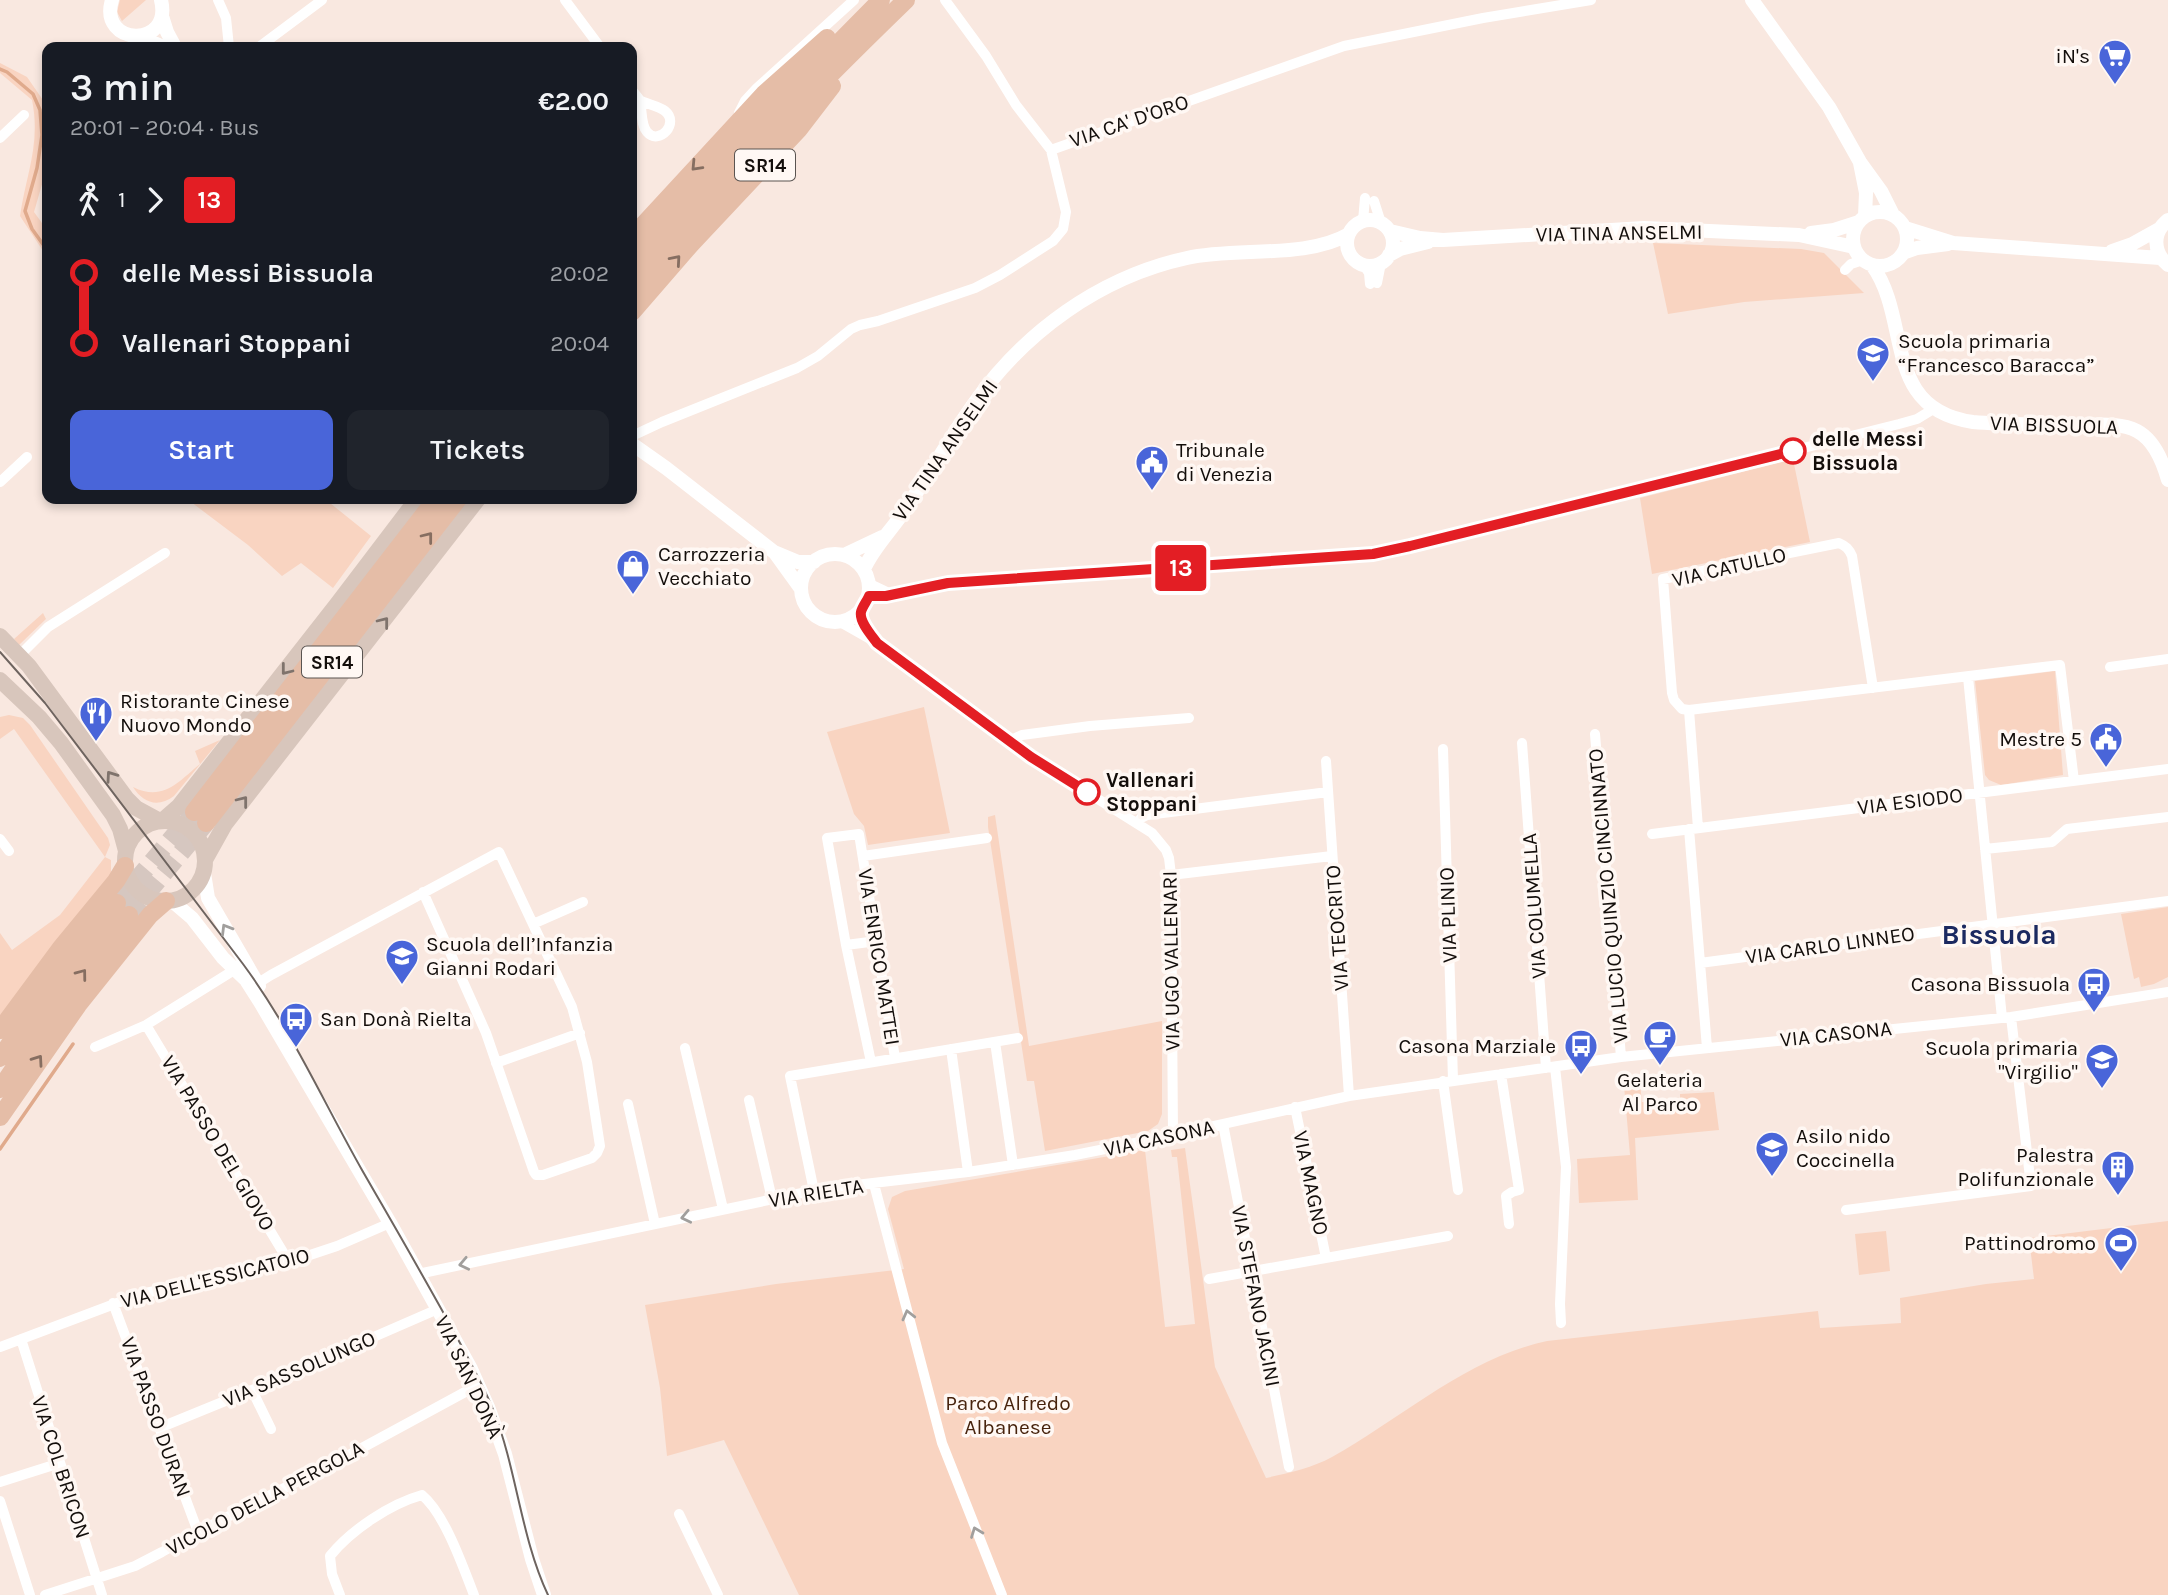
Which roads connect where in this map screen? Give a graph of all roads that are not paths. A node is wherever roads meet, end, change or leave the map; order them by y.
1 (112, 0) edge
2 (218, 0) edge
3 (322, 0) edge
4 (565, 0) edge
5 (854, 0) edge
6 (869, 0) edge
7 (906, 0) edge
8 (944, 0) edge
9 (1591, 0) edge
10 (1752, 0) edge
11 (163, 6) edge
12 (887, 7) edge
13 (138, 36) junction
14 (152, 42) edge
15 (172, 42) edge
16 (228, 42) edge
17 (266, 42) edge
18 (596, 42) edge
19 (637, 97) edge
20 (639, 100) dead end
21 (24, 115) dead end
22 (728, 132) junction
23 (0, 138) edge
24 (1051, 150) junction
25 (1860, 162) junction
26 (1893, 215) junction
27 (1862, 219) junction
28 (1363, 221) junction
29 (2164, 225) edge
30 (1386, 227) junction
31 (1905, 228) junction
32 (637, 232) edge
33 (1349, 234) junction
34 (1799, 235) junction
35 (1440, 239) junction
36 (1952, 243) junction
37 (1309, 247) junction
38 (1854, 247) junction
39 (2100, 254) junction
40 (637, 255) edge
41 (1901, 256) junction
42 (1357, 259) junction
43 (1385, 259) junction
44 (2164, 261) edge
45 (1868, 262) junction
46 (1844, 270) dead end
47 (637, 281) edge
48 (1887, 292) junction
49 (637, 306) edge
50 (1935, 408) junction
51 (637, 434) edge
52 (637, 448) edge
53 (26, 457) dead end
54 (2165, 457) edge
55 (2168, 480) edge
56 (0, 482) edge
57 (412, 504) edge
58 (432, 504) edge
59 (454, 504) edge
60 (474, 504) edge
61 (883, 536) junction
62 (774, 552) junction
63 (165, 553) dead end
64 (844, 555) junction
65 (814, 562) junction
66 (864, 569) junction
67 (801, 589) junction
68 (869, 590) junction
69 (861, 611) junction
70 (841, 622) junction
71 (0, 636) edge
72 (877, 643) junction
73 (20, 655) junction
74 (2168, 659) edge
75 (2110, 667) dead end
76 (1968, 677) junction
77 (0, 681) edge
78 (1873, 688) junction
79 (1689, 710) junction
80 (1189, 718) dead end
81 (1595, 734) dead end
82 (1009, 741) junction
83 (1522, 744) dead end
84 (1443, 749) dead end
85 (1326, 761) dead end
86 (2168, 769) edge
87 (2074, 780) junction
88 (1328, 792) junction
89 (1980, 792) junction
90 (2168, 817) edge
91 (162, 820) junction
92 (1137, 823) junction
93 (1693, 828) junction
94 (1652, 834) dead end
95 (987, 838) dead end
96 (0, 839) edge
97 (1986, 849) junction
98 (9, 851) dead end
99 (863, 856) junction
100 (1332, 856) junction
101 (126, 859) junction
102 (205, 865) junction
103 (1171, 875) junction
104 (423, 892) junction
105 (169, 901) junction
106 (2168, 901) edge
107 (583, 902) dead end
108 (533, 924) junction
109 (1993, 924) junction
110 (877, 941) junction
111 (846, 945) junction
112 (1700, 963) junction
113 (240, 966) junction
114 (254, 986) junction
115 (2165, 990) edge
116 (2006, 1017) junction
117 (146, 1025) junction
118 (0, 1030) edge
119 (580, 1033) junction
120 (1018, 1038) dead end
121 (995, 1042) junction
122 (95, 1047) dead end
123 (685, 1048) dead end
124 (1707, 1048) junction
125 (951, 1049) junction
126 (1621, 1057) junction
127 (0, 1058) edge
128 (895, 1058) junction
129 (871, 1062) junction
130 (496, 1063) junction
131 (1550, 1068) junction
132 (1502, 1074) junction
133 (1448, 1081) junction
134 (0, 1089) edge
135 (1349, 1096) junction
136 (748, 1100) dead end
137 (628, 1104) dead end
138 (1295, 1107) junction
139 (0, 1117) edge
140 (1223, 1124) junction
141 (1173, 1135) junction
142 (1013, 1165) junction
143 (360, 1172) junction
144 (968, 1172) junction
145 (874, 1184) junction
146 (1458, 1190) dead end
147 (814, 1191) junction
148 (772, 1199) junction
149 (723, 1209) junction
150 (1846, 1210) dead end
151 (390, 1223) junction
152 (655, 1224) junction
153 (1509, 1224) dead end
154 (1448, 1236) dead end
155 (1326, 1258) junction
156 (289, 1262) junction
157 (1252, 1272) junction
158 (418, 1274) junction
159 (1209, 1279) dead end
160 (113, 1303) junction
161 (438, 1309) junction
162 (1562, 1323) dead end
163 (21, 1339) junction
164 (0, 1347) edge
165 (478, 1385) junction
166 (252, 1390) junction
167 (159, 1428) junction
168 (271, 1429) dead end
169 (60, 1463) junction
170 (1289, 1467) dead end
171 (0, 1482) edge
172 (0, 1501) edge
173 (679, 1514) dead end
174 (198, 1532) junction
175 (97, 1579) junction
176 (30, 1595) edge
177 (45, 1595) edge
178 (102, 1595) edge
179 (340, 1595) edge
180 (474, 1595) edge
181 (544, 1595) edge
182 (718, 1595) edge
183 (1002, 1595) edge

1 - 13 street
2 - 16 street
3 - 17 street
4 - 18 street
5 - 22 street
6 - 22 main road, SR14
7 - 12 main road, SR14
8 - 24 street
9 - 24 street, VIA CA' D'ORO
10 - 25 street
11 - 13 street
11 - 15 street
12 - 40 main road, SR14
12 - 47 main road, SR14
49 -> 12 main road, SR14
13 - 14 street
19 - 20 street
21 - 23 street
22 -> 32 main road, SR14
24 - 51 street, VIA CA' D'ORO
25 - 26 street
25 - 27 street
26 - 27 street
26 - 31 street
27 - 34 street, VIA TINA ANSELMI
27 - 38 street
28 - 30 street
28 - 30 street
28 - 33 street
29 - 39 street
29 - 44 street
30 - 35 street
30 - 43 street
31 - 36 street
31 - 41 street
33 - 37 street
33 - 42 street
34 - 35 street, VIA TINA ANSELMI
34 - 38 street, VIA TINA ANSELMI
35 - 43 street
36 - 39 street
36 - 41 street
37 - 42 street
37 - 61 street, VIA TINA ANSELMI
38 - 45 street
39 - 44 street
41 - 45 street
41 - 48 street
42 - 43 street
42 - 43 street
45 - 46 street
45 - 48 street
48 - 50 street, VIA BISSUOLA
50 - 54 street, VIA BISSUOLA
50 - 68 street
52 - 62 street
53 - 56 street
54 - 55 street, VIA BISSUOLA
57 -> 91 main road
58 -> 59 main road, SR14
102 -> 60 main road
61 - 64 street, VIA TINA ANSELMI
61 - 66 street, VIA TINA ANSELMI
62 - 65 street
62 - 67 street
63 - 73 street
64 - 65 street
64 - 66 street
65 - 67 street
66 - 68 street
67 - 70 street
68 - 69 street
69 - 70 street
69 - 72 street, VIA UGO VALLENARI
70 - 72 street, VIA UGO VALLENARI
71 - 73 main road, VIA SAN DONÀ
72 - 82 street, VIA UGO VALLENARI
91 -> 73 main road, VIA SAN DONÀ
74 - 75 street
76 - 78 street
76 - 87 street
76 - 89 street
77 - 101 main road, VIA SAN DONÀ
78 - 79 street
78 - 79 street, VIA CATULLO
79 - 93 street
80 - 82 street
81 - 126 street, VIA LUCIO QUINZIO CINCINNATO
82 - 92 street, VIA UGO VALLENARI
83 - 131 street, VIA COLUMELLA
84 - 133 street, VIA PLINIO
85 - 88 street, VIA TEOCRITO
86 - 87 street, VIA ESIODO
87 - 89 street, VIA ESIODO
88 - 92 street
88 - 100 street, VIA TEOCRITO
89 - 93 street, VIA ESIODO
89 - 97 street
90 - 97 street
91 - 101 main road
91 - 102 main road, VIA SAN DONÀ
92 - 103 street, VIA UGO VALLENARI
93 - 94 street, VIA ESIODO
93 - 112 street
95 - 99 street, VIA ENRICO MATTEI
96 - 98 street
97 - 109 street
99 - 110 street, VIA ENRICO MATTEI
99 - 111 street, VIA ENRICO MATTEI
100 - 103 street
100 - 135 street, VIA TEOCRITO
101 - 105 main road, VIA SAN DONÀ
101 - 118 main road
102 - 105 main road
113 -> 102 street, VIA SAN DONÀ
103 - 141 street, VIA UGO VALLENARI
104 - 108 street
104 - 114 street
104 - 130 street
105 - 113 street, VIA SAN DONÀ
139 -> 105 main road
106 - 109 street, VIA CARLO LINNEO
107 - 108 street
108 - 119 street
109 - 112 street, VIA CARLO LINNEO
109 - 116 street
110 - 111 street
110 - 128 street, VIA ENRICO MATTEI
111 - 129 street
112 - 124 street
113 - 114 street, VIA SAN DONÀ
113 - 117 street
114 - 143 street, VIA SAN DONÀ
114 - 143 street, VIA SAN DONÀ
115 - 116 street, VIA CASONA
116 - 124 street, VIA CASONA
116 - 150 street
117 - 122 street
117 - 156 street, VIA PASSO DEL GIOVO
119 - 130 street
119 - 130 street
120 - 121 street
121 - 125 street
121 - 142 street
123 - 149 street
124 - 126 street, VIA CASONA
125 - 128 street
125 - 144 street
126 - 131 street, VIA CASONA
134 -> 127 main road
128 - 129 street
129 - 147 street
131 - 132 street, VIA CASONA
131 - 162 street
132 - 133 street, VIA CASONA
132 - 153 street
133 - 135 street, VIA CASONA
133 - 146 street
135 - 138 street, VIA CASONA
136 - 148 street
137 - 152 street
138 - 140 street, VIA CASONA
138 - 155 street, VIA MAGNO
140 - 141 street, VIA CASONA
140 - 157 street, VIA STEFANO JACINI
141 - 142 street, VIA CASONA
142 - 144 street, VIA CASONA
143 - 151 street, VIA SAN DONÀ
144 - 145 street, VIA CASONA
145 - 147 street, VIA RIELTA
183 -> 145 street, VIA RIELTA
147 - 148 street, VIA RIELTA
148 - 149 street, VIA RIELTA
149 -> 152 street, VIA RIELTA
151 - 156 street, VIA DELL'ESSICATOIO
151 - 158 street, VIA SAN DONÀ
152 -> 158 street, VIA RIELTA
154 - 155 street
155 - 157 street
156 - 160 street, VIA DELL'ESSICATOIO
157 - 159 street
157 - 170 street, VIA STEFANO JACINI
158 - 161 street, VIA SAN DONÀ
160 - 163 street, VIA DELL'ESSICATOIO
160 - 167 street, VIA PASSO DURAN
161 - 165 street, VIA SAN DONÀ
161 - 166 street, VIA SASSOLUNGO
163 - 164 street, VIA DELL'ESSICATOIO
163 - 169 street, VIA COL BRICON
165 - 174 street, VICOLO DELLA PERGOLA
165 - 181 street, VIA SAN DONÀ
166 - 167 street, VIA SASSOLUNGO
166 - 168 street
167 - 174 street, VIA PASSO DURAN
169 - 171 street
169 - 175 street, VIA COL BRICON
172 - 176 street
173 - 182 street
174 - 175 street, VICOLO DELLA PERGOLA
175 - 177 street, VICOLO DELLA PERGOLA
175 - 178 street, VIA COL BRICON
179 - 180 street

